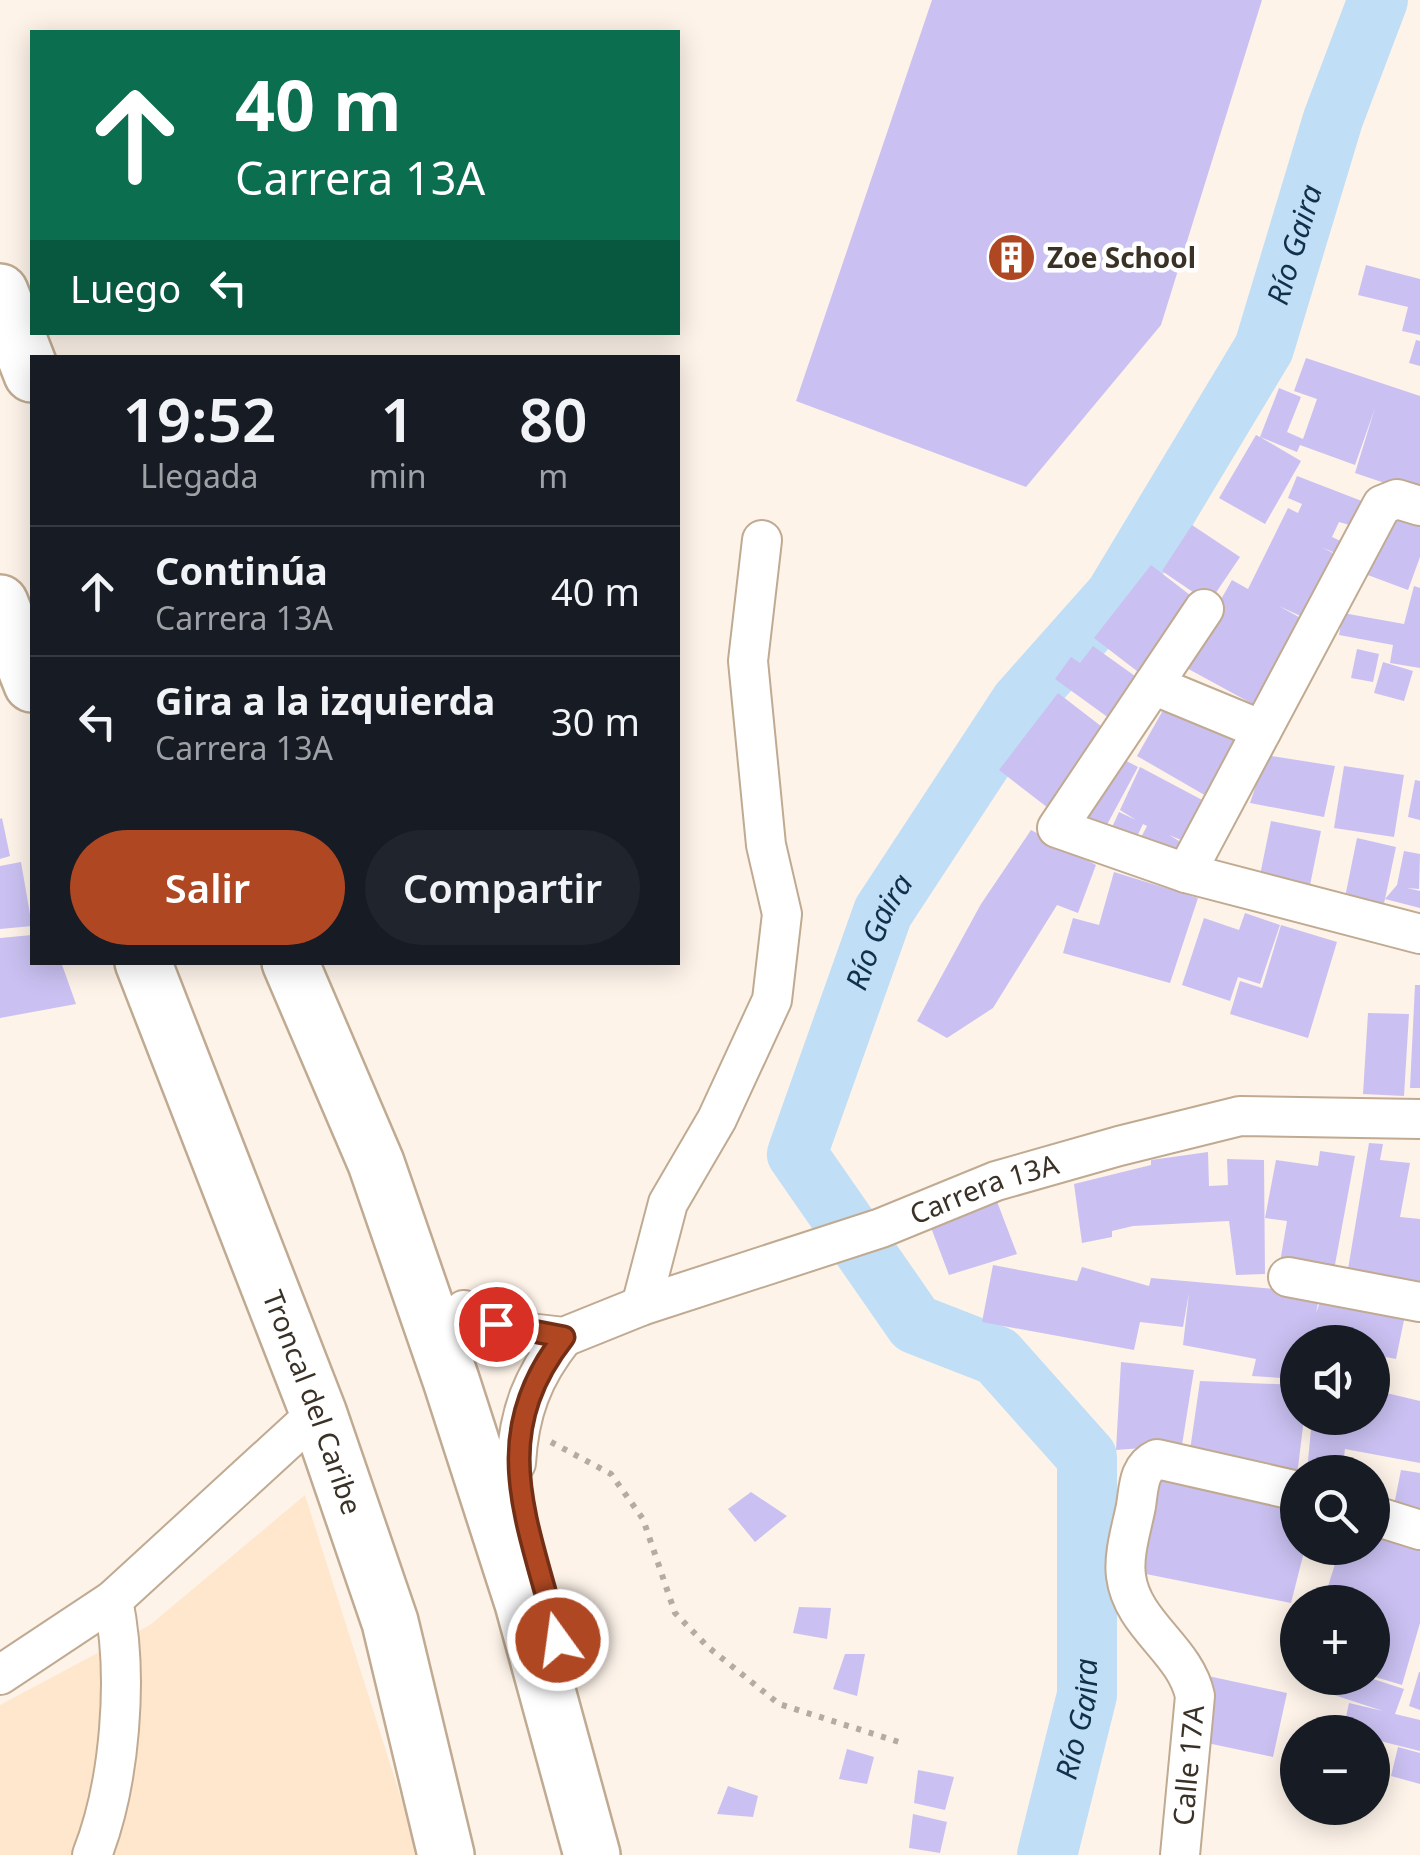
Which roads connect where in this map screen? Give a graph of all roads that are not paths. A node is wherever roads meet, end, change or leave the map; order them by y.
1 (0, 292) edge
2 (30, 369) edge
3 (1420, 506) edge
4 (762, 540) dead end
5 (0, 603) edge
6 (1204, 609) dead end
7 (30, 679) edge
8 (1152, 685) junction
9 (1262, 730) junction
10 (1186, 872) junction
11 (1420, 934) edge
12 (143, 965) edge
13 (290, 965) edge
14 (291, 965) edge
15 (1420, 1118) edge
16 (1288, 1277) dead end
17 (1420, 1302) edge
18 (642, 1306) junction
19 (464, 1310) junction
20 (564, 1337) junction
21 (318, 1412) junction
22 (517, 1444) junction
23 (1280, 1486) edge
24 (1390, 1521) edge
25 (1420, 1530) edge
26 (113, 1600) junction
27 (0, 1675) edge
28 (109, 1811) junction
29 (588, 1837) edge
30 (92, 1855) edge
31 (116, 1855) edge
32 (446, 1855) edge
33 (1180, 1855) edge

1 - 2 highway
3 - 9 street
4 - 18 street
5 - 7 highway
6 - 8 street
8 - 9 street
8 - 10 street
9 - 10 street
10 - 11 street
12 - 21 highway, Troncal del Caribe
13 - 29 highway
14 - 19 highway
15 - 18 street, Carrera 13A
16 - 17 street
18 - 20 street, Carrera 13A
19 - 20 street
19 - 22 highway
20 - 22 street
21 - 26 street
21 - 32 highway, Troncal del Caribe
22 - 29 highway
23 - 33 street, Calle 17A
24 - 25 street
26 - 27 street
26 - 28 street
28 - 30 street
28 - 31 street

